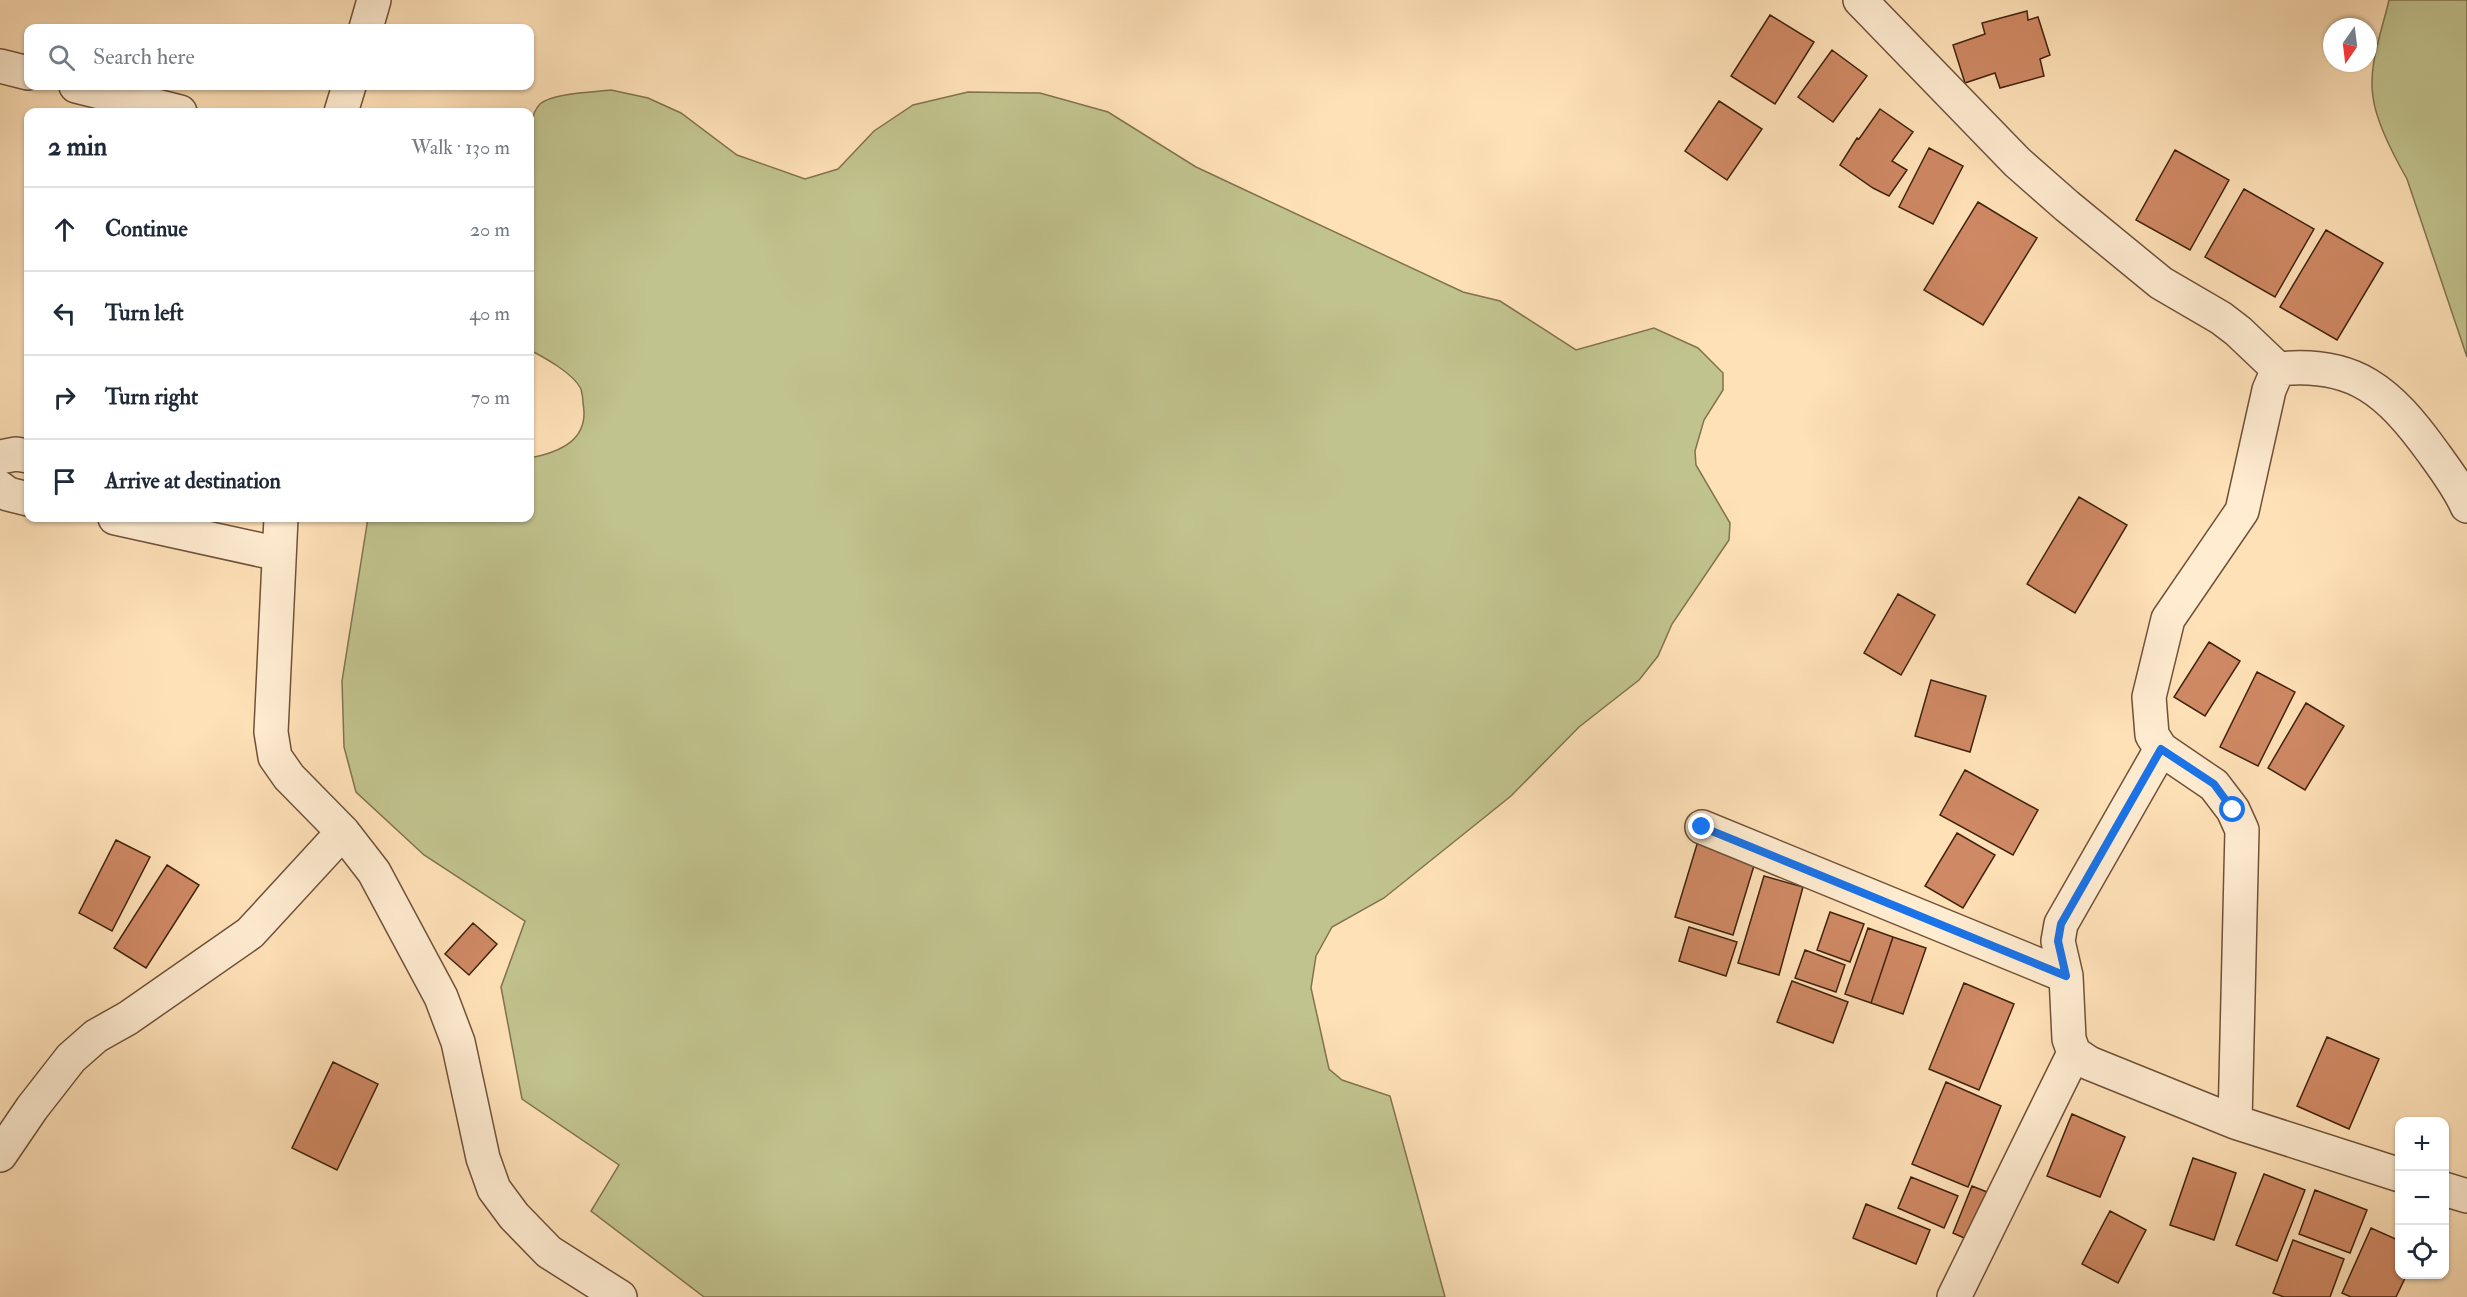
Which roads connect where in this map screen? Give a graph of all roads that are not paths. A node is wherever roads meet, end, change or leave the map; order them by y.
1 (375, 0) edge
2 (1860, 0) edge
3 (367, 24) edge
4 (0, 66) edge
5 (24, 72) edge
6 (92, 90) edge
7 (348, 90) edge
8 (164, 108) edge
9 (342, 108) edge
10 (2278, 369) junction
11 (24, 455) edge
12 (0, 457) edge
13 (0, 488) edge
14 (24, 498) edge
15 (2467, 506) edge
16 (133, 522) edge
17 (281, 522) edge
18 (279, 554) junction
19 (2161, 749) junction
20 (1702, 827) dead end
21 (343, 832) junction
22 (2066, 976) junction
23 (2074, 1053) junction
24 (2235, 1122) junction
25 (0, 1155) edge
26 (2395, 1172) edge
27 (2449, 1190) edge
28 (2467, 1196) edge
29 (620, 1297) edge
30 (1954, 1297) edge

1 - 3 street
2 - 10 street
4 - 5 street
6 - 8 street
7 - 9 street
10 - 15 street
10 - 19 street
11 - 12 street
13 - 14 street
16 - 18 street
17 - 18 street
18 - 21 street
19 - 22 street
19 - 24 street
20 - 22 street
21 - 25 street
21 - 29 street
22 - 23 street
23 - 24 street
23 - 30 street
24 - 26 street
27 - 28 street

